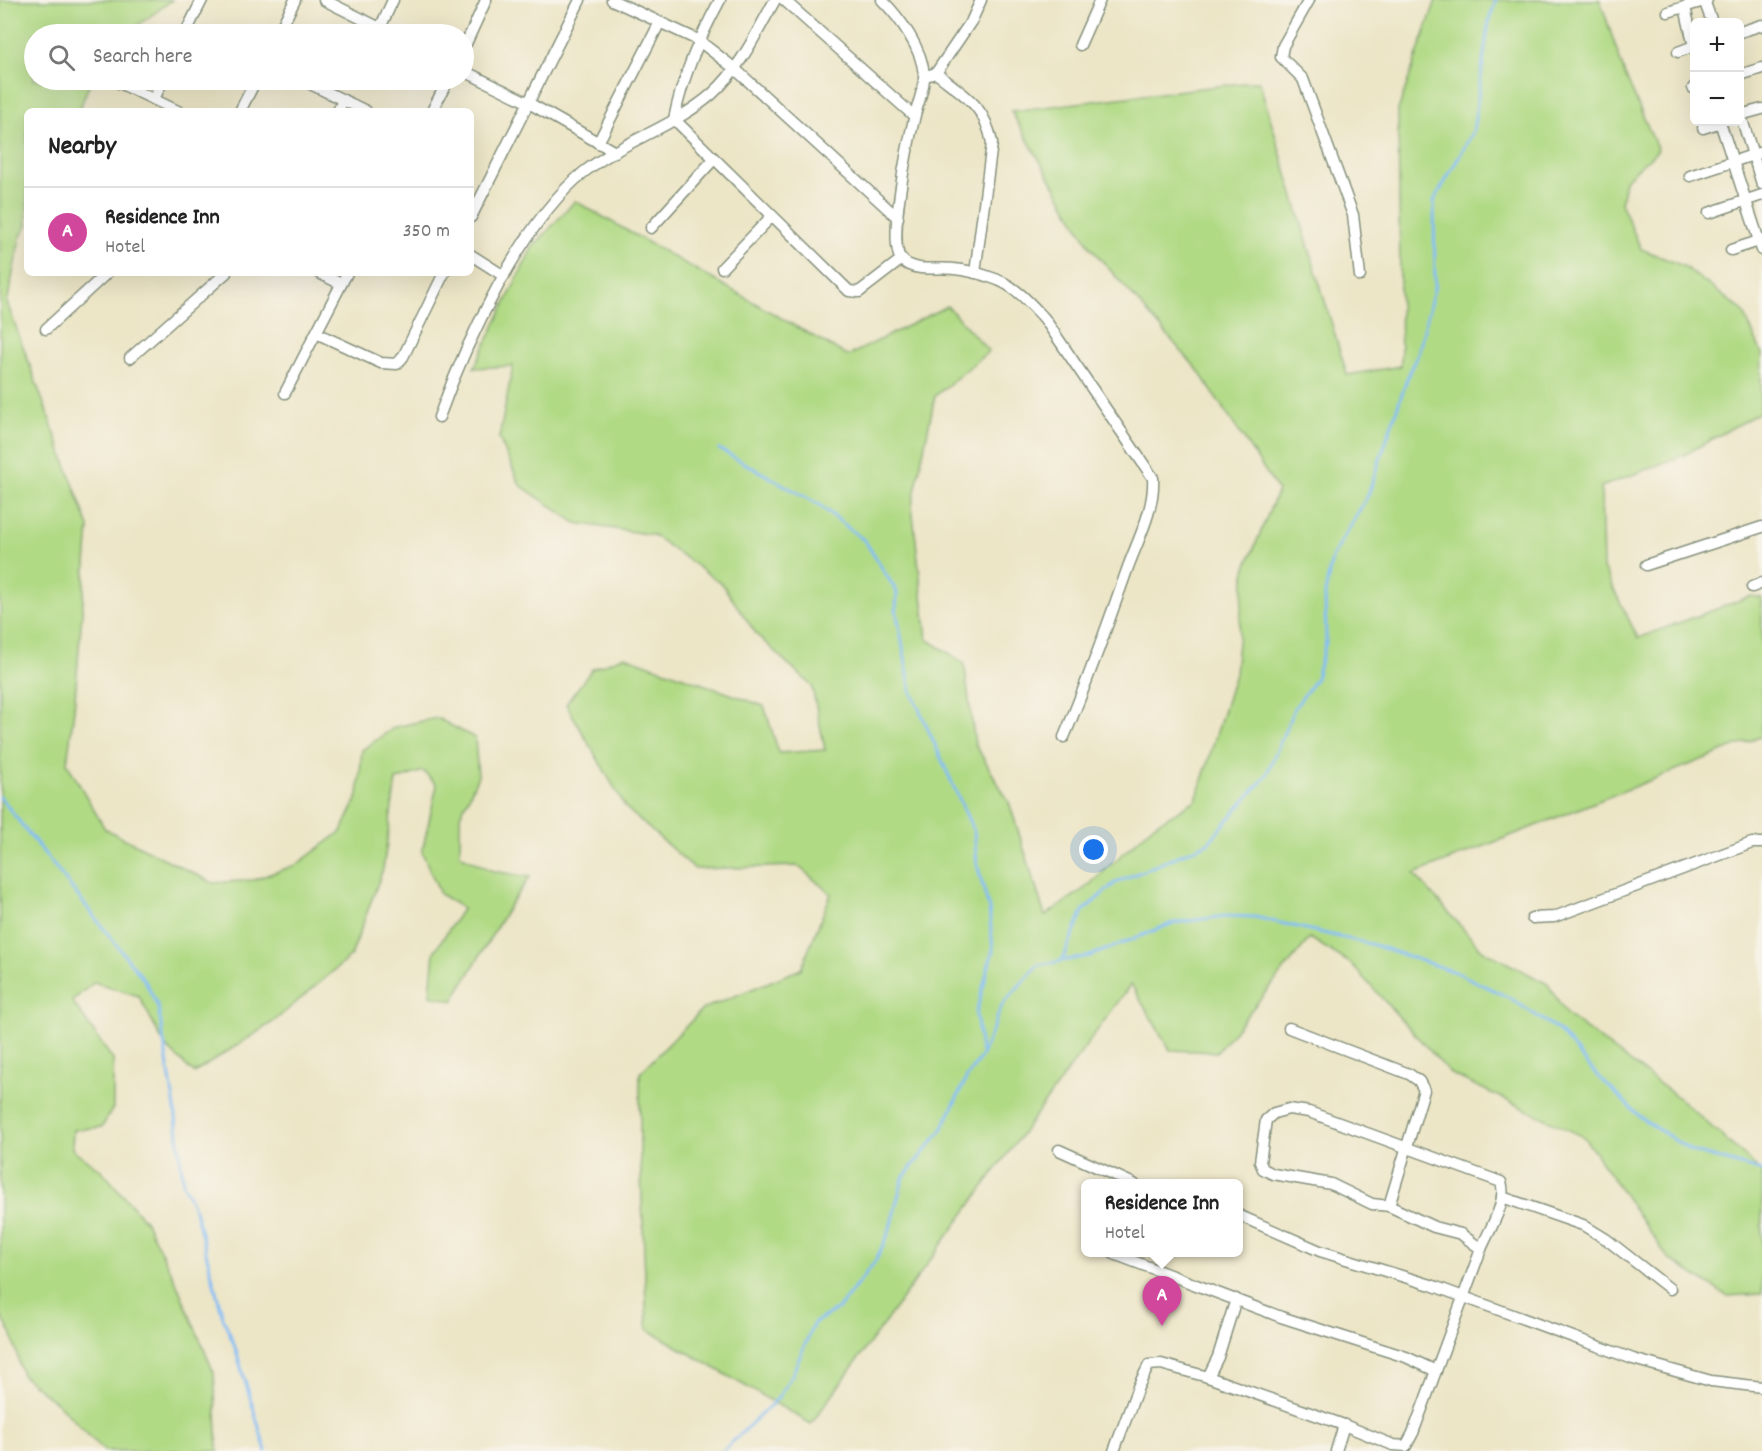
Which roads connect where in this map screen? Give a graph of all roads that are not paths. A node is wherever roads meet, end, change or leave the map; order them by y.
1 (202, 0) edge
2 (295, 0) edge
3 (324, 0) edge
4 (393, 0) edge
5 (486, 0) edge
6 (580, 0) edge
7 (612, 0) edge
8 (720, 0) edge
9 (775, 0) edge
10 (784, 0) edge
11 (981, 0) edge
12 (1100, 0) edge
13 (1706, 0) edge
14 (883, 1) edge
15 (1306, 1) edge
16 (1685, 7) junction
17 (1668, 12) dead end
18 (1711, 18) edge
19 (660, 22) junction
20 (190, 24) edge
21 (283, 24) edge
22 (372, 24) edge
23 (382, 24) edge
24 (474, 26) edge
25 (1761, 28) edge
26 (1690, 29) edge
27 (1744, 31) edge
28 (698, 40) junction
29 (1080, 45) dead end
30 (1690, 47) edge
31 (1678, 51) dead end
32 (734, 68) junction
33 (1762, 69) edge
34 (936, 73) junction
35 (1744, 74) edge
36 (474, 76) edge
37 (925, 76) junction
38 (135, 90) edge
39 (158, 90) edge
40 (251, 90) edge
41 (322, 90) edge
42 (443, 90) edge
43 (154, 99) junction
44 (343, 100) junction
45 (527, 102) junction
46 (171, 108) edge
47 (242, 108) edge
48 (339, 108) edge
49 (360, 108) edge
50 (434, 108) edge
51 (1762, 109) edge
52 (1744, 113) edge
53 (914, 116) junction
54 (674, 119) junction
55 (1744, 123) edge
56 (1709, 126) edge
57 (1721, 126) edge
58 (1703, 128) dead end
59 (598, 143) junction
60 (615, 152) junction
61 (1758, 154) edge
62 (714, 159) junction
63 (1732, 162) junction
64 (1690, 176) dead end
65 (1762, 184) edge
66 (1762, 195) edge
67 (1746, 200) junction
68 (474, 211) edge
69 (1709, 213) dead end
70 (772, 216) junction
71 (898, 218) junction
72 (651, 228) dead end
73 (1761, 243) edge
74 (1731, 250) dead end
75 (474, 257) edge
76 (902, 259) junction
77 (722, 268) dead end
78 (975, 273) junction
79 (104, 276) edge
80 (223, 276) edge
81 (326, 276) edge
82 (345, 276) edge
83 (443, 276) edge
84 (504, 276) junction
85 (1360, 276) dead end
86 (341, 284) junction
87 (46, 329) dead end
88 (316, 333) junction
89 (130, 358) dead end
90 (285, 393) dead end
91 (439, 417) dead end
92 (1762, 527) edge
93 (1646, 565) dead end
94 (1064, 737) dead end
95 (1762, 843) edge
96 (1532, 918) dead end
97 (1289, 1028) dead end
98 (1406, 1147) junction
99 (1059, 1150) dead end
100 (1123, 1179) edge
101 (1502, 1197) junction
102 (1389, 1206) junction
103 (1243, 1217) edge
104 (1481, 1249) junction
105 (1122, 1257) edge
106 (1670, 1289) dead end
107 (1462, 1296) junction
108 (1236, 1299) junction
109 (1436, 1371) junction
110 (1208, 1377) junction
111 (1762, 1387) edge
112 (1344, 1425) junction
113 (1114, 1451) edge
114 (1336, 1451) edge

1 - 20 street
2 - 21 street
3 - 22 street
4 - 23 street
5 - 24 street
6 - 45 street
7 - 19 street
8 - 28 street
9 - 32 street
10 - 53 street
11 - 34 street
12 - 29 street
13 - 16 street
13 - 18 street
14 - 37 street
15 - 85 street
16 - 17 street
16 - 26 street
19 - 28 street
19 - 59 street
25 - 27 street
28 - 32 street
28 - 54 street
30 - 31 street
32 - 54 street
32 - 71 street
33 - 35 street
34 - 37 street
34 - 78 street
36 - 45 street
37 - 53 street
38 - 43 street
39 - 43 street
40 - 47 street
41 - 44 street
42 - 50 street
43 - 46 street
44 - 48 street
44 - 49 street
45 - 59 street
45 - 68 street
51 - 52 street
53 - 71 street
54 - 60 street
54 - 62 street
55 - 61 street
56 - 58 street
57 - 63 street
59 - 60 street
60 - 84 street
61 - 63 street
61 - 65 street
62 - 70 street
62 - 72 street
63 - 64 street
63 - 67 street
66 - 67 street
67 - 69 street
67 - 73 street
70 - 76 street
70 - 77 street
71 - 76 street
73 - 74 street
75 - 84 street
76 - 78 street
78 - 94 street
79 - 87 street
80 - 89 street
81 - 86 street
82 - 86 street
83 - 88 street
84 - 91 street
86 - 88 street
88 - 90 street
92 - 93 street
95 - 96 street
97 - 98 street
98 - 101 street
98 - 102 street
98 - 102 street
99 - 100 street
101 - 104 street
101 - 106 street
102 - 104 street
103 - 107 street
104 - 107 street
105 - 108 street
107 - 109 street
107 - 111 street
108 - 109 street
108 - 110 street
109 - 112 street
110 - 112 street
110 - 113 street
112 - 114 street

